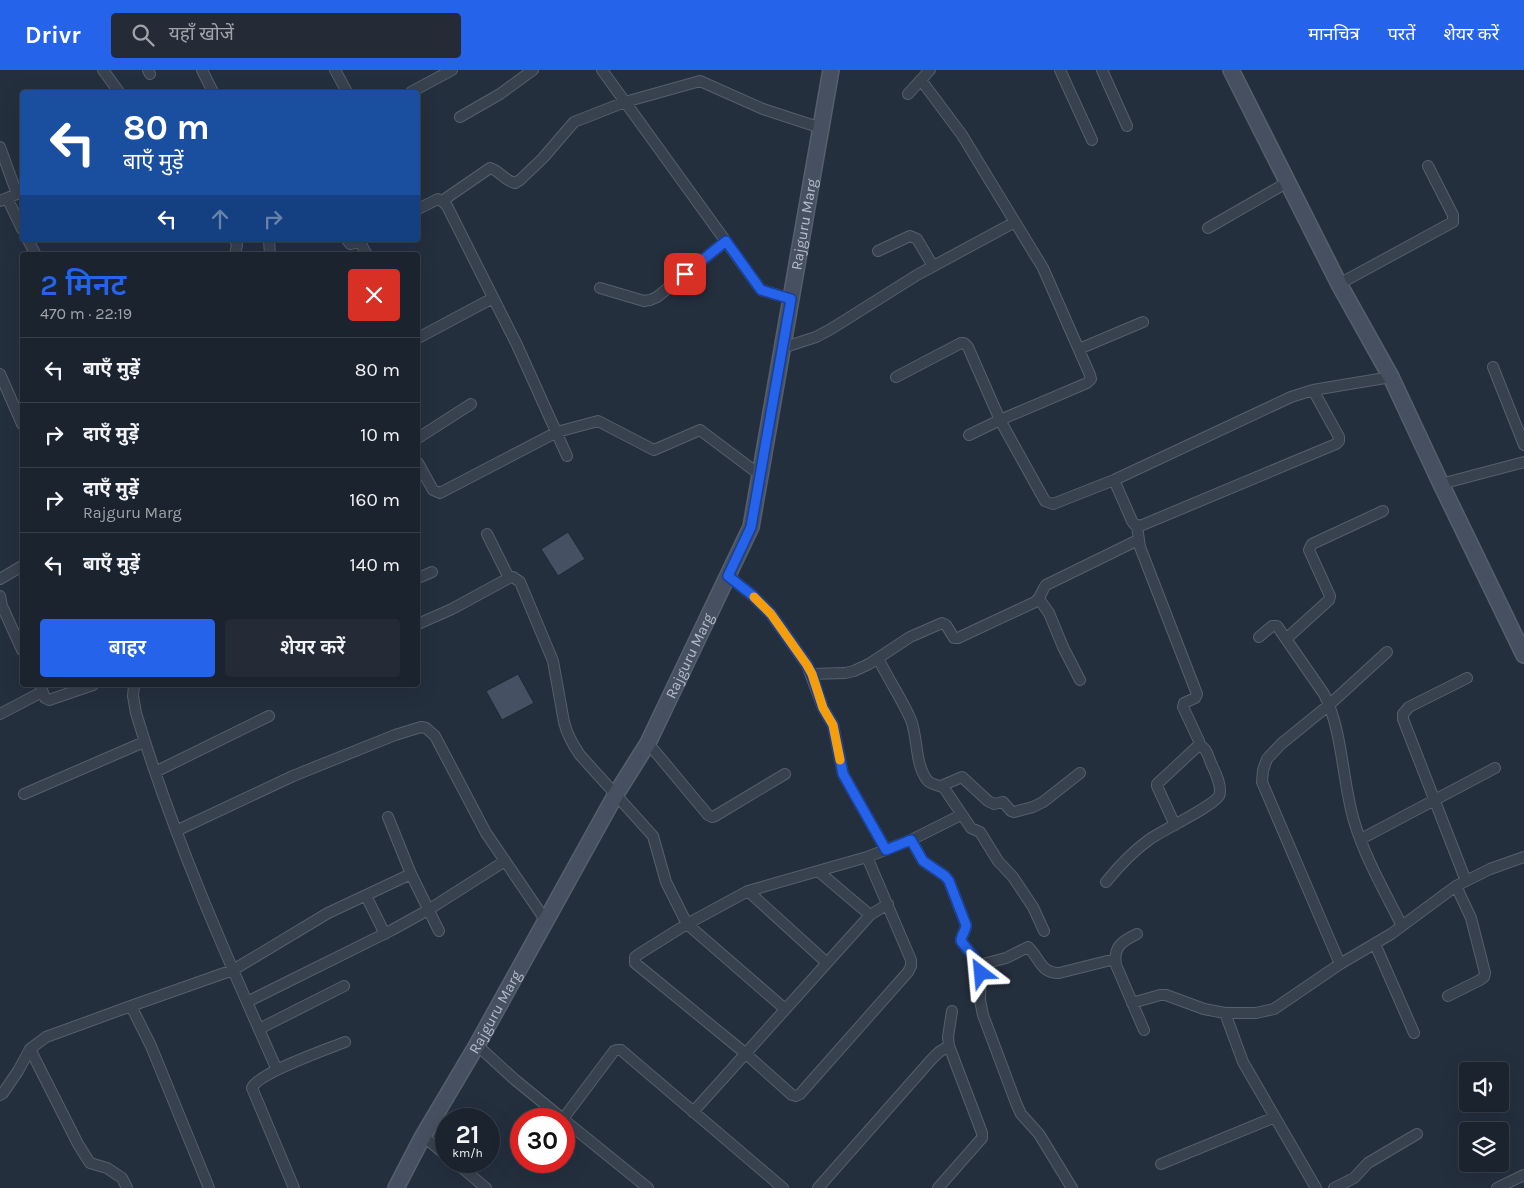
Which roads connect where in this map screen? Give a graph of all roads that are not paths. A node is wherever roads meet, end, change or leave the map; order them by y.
1 (103, 70) edge
2 (202, 70) edge
3 (335, 70) edge
4 (452, 70) edge
5 (533, 70) edge
6 (602, 70) edge
7 (831, 70) edge
8 (930, 70) edge
9 (1060, 70) edge
10 (1102, 70) edge
11 (1231, 70) edge
12 (921, 80) junction
13 (118, 90) edge
14 (212, 90) edge
15 (346, 90) edge
16 (415, 90) edge
17 (908, 94) dead end
18 (625, 102) junction
19 (460, 117) dead end
20 (1127, 126) dead end
21 (821, 128) junction
22 (1092, 140) dead end
23 (0, 146) edge
24 (1428, 166) dead end
25 (1288, 182) junction
26 (20, 192) edge
27 (3, 200) edge
28 (442, 201) junction
29 (420, 208) edge
30 (1015, 222) junction
31 (20, 226) edge
32 (1208, 228) dead end
33 (726, 241) junction
34 (348, 242) edge
35 (360, 242) edge
36 (878, 251) dead end
37 (933, 266) junction
38 (1339, 284) junction
39 (600, 288) dead end
40 (493, 298) junction
41 (791, 299) junction
42 (1142, 322) dead end
43 (420, 337) edge
44 (782, 348) junction
45 (1079, 349) junction
46 (1493, 367) dead end
47 (0, 374) edge
48 (896, 377) dead end
49 (1391, 377) junction
50 (1313, 390) junction
51 (471, 404) dead end
52 (20, 419) edge
53 (1000, 420) junction
54 (557, 432) junction
55 (969, 435) dead end
56 (420, 437) edge
57 (1524, 445) edge
58 (567, 456) dead end
59 (1524, 462) edge
60 (420, 472) edge
61 (760, 475) junction
62 (1114, 480) junction
63 (1441, 484) junction
64 (1383, 511) dead end
65 (1137, 526) junction
66 (487, 534) dead end
67 (1138, 540) junction
68 (20, 567) edge
69 (432, 572) dead end
70 (728, 576) junction
71 (420, 577) edge
72 (509, 578) junction
73 (0, 579) edge
74 (0, 596) edge
75 (1039, 599) junction
76 (420, 623) edge
77 (1259, 637) dead end
78 (1286, 639) junction
79 (20, 643) edge
80 (1386, 652) dead end
81 (1524, 655) edge
82 (878, 658) junction
83 (812, 674) junction
84 (1467, 678) dead end
85 (1080, 680) dead end
86 (87, 687) edge
87 (134, 687) edge
88 (41, 689) edge
89 (1329, 705) junction
90 (0, 714) edge
91 (269, 716) dead end
92 (144, 742) junction
93 (648, 743) junction
94 (1199, 745) junction
95 (1495, 768) dead end
96 (156, 772) junction
97 (1080, 773) dead end
98 (785, 774) dead end
99 (941, 786) junction
100 (24, 794) dead end
101 (616, 794) junction
102 (1435, 800) junction
103 (961, 815) junction
104 (388, 817) dead end
105 (1175, 825) junction
106 (176, 831) junction
107 (1360, 839) junction
108 (911, 840) junction
109 (886, 850) junction
110 (867, 857) junction
111 (1524, 857) edge
112 (505, 861) junction
113 (818, 871) junction
114 (411, 874) junction
115 (1466, 881) junction
116 (1106, 882) dead end
117 (1456, 886) junction
118 (748, 891) junction
119 (366, 896) junction
120 (888, 904) junction
121 (428, 910) junction
122 (870, 915) junction
123 (546, 921) junction
124 (687, 924) junction
125 (1402, 926) junction
126 (439, 931) dead end
127 (1044, 931) dead end
128 (385, 934) junction
129 (1137, 934) dead end
130 (1375, 944) junction
131 (1115, 959) junction
132 (827, 963) junction
133 (1340, 964) junction
134 (979, 965) junction
135 (233, 970) junction
136 (344, 986) dead end
137 (1448, 996) dead end
138 (247, 1002) junction
139 (1132, 1003) junction
140 (131, 1006) junction
141 (785, 1008) junction
142 (952, 1011) dead end
143 (1225, 1013) junction
144 (259, 1029) junction
145 (1144, 1030) dead end
146 (1414, 1033) dead end
147 (345, 1042) dead end
148 (477, 1045) junction
149 (949, 1046) junction
150 (30, 1049) junction
151 (745, 1053) junction
152 (277, 1070) junction
153 (0, 1095) edge
154 (550, 1108) edge
155 (571, 1108) edge
156 (693, 1112) junction
157 (1275, 1117) junction
158 (575, 1129) edge
159 (1417, 1134) dead end
160 (423, 1136) junction
161 (435, 1146) edge
162 (1161, 1164) dead end
163 (468, 1173) edge
164 (1524, 1175) edge
165 (127, 1188) edge
166 (208, 1188) edge
167 (294, 1188) edge
168 (396, 1188) edge
169 (486, 1188) edge
170 (648, 1188) edge
171 (784, 1188) edge
172 (818, 1188) edge
173 (938, 1188) edge
174 (1072, 1188) edge
175 (1316, 1188) edge
176 (1334, 1188) edge
177 (1497, 1188) edge

1 - 13 street
2 - 14 street
3 - 15 street
4 - 16 street
5 - 19 street
6 - 18 street
7 - 21 street, Rajguru Marg
8 - 12 street
9 - 22 street
10 - 20 street
11 - 25 street
12 - 17 street
12 - 30 street
18 - 21 street
18 - 28 street
18 - 33 street
21 - 41 street, Rajguru Marg
23 - 26 street
24 - 38 street
25 - 32 street
25 - 38 street
26 - 27 street
27 - 31 street
28 - 29 street
28 - 40 street
30 - 37 street
30 - 45 street
33 - 39 street
33 - 41 street
34 - 35 street
36 - 37 street
37 - 44 street
38 - 49 street
40 - 43 street
40 - 54 street
41 - 44 street, Rajguru Marg
42 - 45 street
44 - 61 street, Rajguru Marg
45 - 53 street
46 - 57 street
47 - 52 street
48 - 53 street
49 - 50 street
49 - 63 street
50 - 62 street
50 - 65 street
51 - 56 street
53 - 55 street
53 - 62 street
54 - 58 street
54 - 60 street
54 - 61 street
59 - 63 street
61 - 70 street, Rajguru Marg
62 - 65 street
63 - 81 street
64 - 78 street
65 - 67 street
66 - 72 street
67 - 75 street
67 - 94 street
68 - 73 street
69 - 71 street
70 - 83 street
70 - 93 street, Rajguru Marg
72 - 76 street
72 - 101 street
74 - 79 street
75 - 82 street
75 - 85 street
77 - 78 street
78 - 89 street
80 - 89 street
82 - 83 street
82 - 99 street
83 - 109 street
84 - 102 street
86 - 88 street
87 - 92 street
88 - 90 street
89 - 107 street
89 - 133 street
91 - 96 street
92 - 96 street
92 - 100 street
93 - 98 street
93 - 101 street, Rajguru Marg
94 - 105 street
94 - 105 street
95 - 102 street
96 - 106 street
97 - 99 street
99 - 103 street
101 - 123 street, Rajguru Marg
101 - 124 street
102 - 107 street
102 - 115 street
103 - 108 street
103 - 127 street
104 - 114 street
105 - 116 street
106 - 112 street
106 - 135 street
107 - 125 street
108 - 109 street
108 - 134 street
109 - 110 street
110 - 113 street
110 - 120 street
111 - 115 street
112 - 121 street
112 - 123 street
113 - 118 street
113 - 122 street
114 - 119 street
114 - 121 street
115 - 117 street
117 - 125 street
117 - 137 street
118 - 124 street
118 - 132 street
119 - 128 street
119 - 135 street
120 - 122 street
120 - 151 street
121 - 126 street
121 - 128 street
122 - 132 street
123 - 148 street, Rajguru Marg
124 - 141 street
124 - 151 street
125 - 130 street
128 - 138 street
129 - 131 street
130 - 133 street
130 - 146 street
131 - 134 street
131 - 139 street
132 - 141 street
133 - 143 street
134 - 174 street
135 - 138 street
135 - 140 street
136 - 144 street
138 - 144 street
139 - 143 street
139 - 145 street
140 - 150 street
140 - 166 street
141 - 151 street
142 - 149 street
143 - 157 street
144 - 152 street
147 - 152 street
148 - 154 street
148 - 160 street, Rajguru Marg
149 - 172 street
149 - 173 street
150 - 153 street
150 - 165 street
151 - 156 street
152 - 167 street
155 - 156 street
156 - 171 street
157 - 162 street
157 - 175 street
158 - 170 street
159 - 176 street
160 - 161 street
160 - 168 street, Rajguru Marg
163 - 169 street
164 - 177 street

